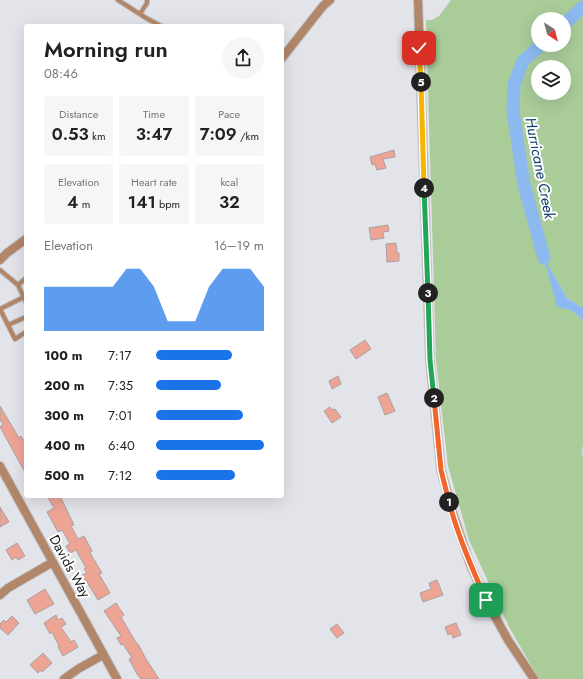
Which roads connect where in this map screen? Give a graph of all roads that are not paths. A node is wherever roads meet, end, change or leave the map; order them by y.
1 (118, 0) edge
2 (147, 0) edge
3 (330, 0) edge
4 (417, 1) edge
5 (140, 14) junction
6 (158, 24) edge
7 (284, 55) edge
8 (24, 240) edge
9 (0, 260) edge
10 (0, 270) edge
11 (24, 280) edge
12 (18, 285) junction
13 (24, 294) edge
14 (24, 297) edge
15 (24, 318) edge
16 (8, 326) junction
17 (24, 333) edge
18 (0, 466) edge
19 (53, 562) junction
20 (0, 595) edge
21 (104, 654) junction
22 (64, 679) edge
23 (117, 679) edge
24 (534, 679) edge

1 - 5 lane
2 - 5 lane
3 - 7 street
4 - 24 street
5 - 6 lane
8 - 9 street
10 - 12 lane
11 - 12 lane
12 - 13 lane
14 - 16 lane
15 - 16 lane
16 - 17 lane
18 - 19 street, Davids Way
19 - 20 street
19 - 21 street, Davids Way
21 - 22 street
21 - 23 street, Davids Way

